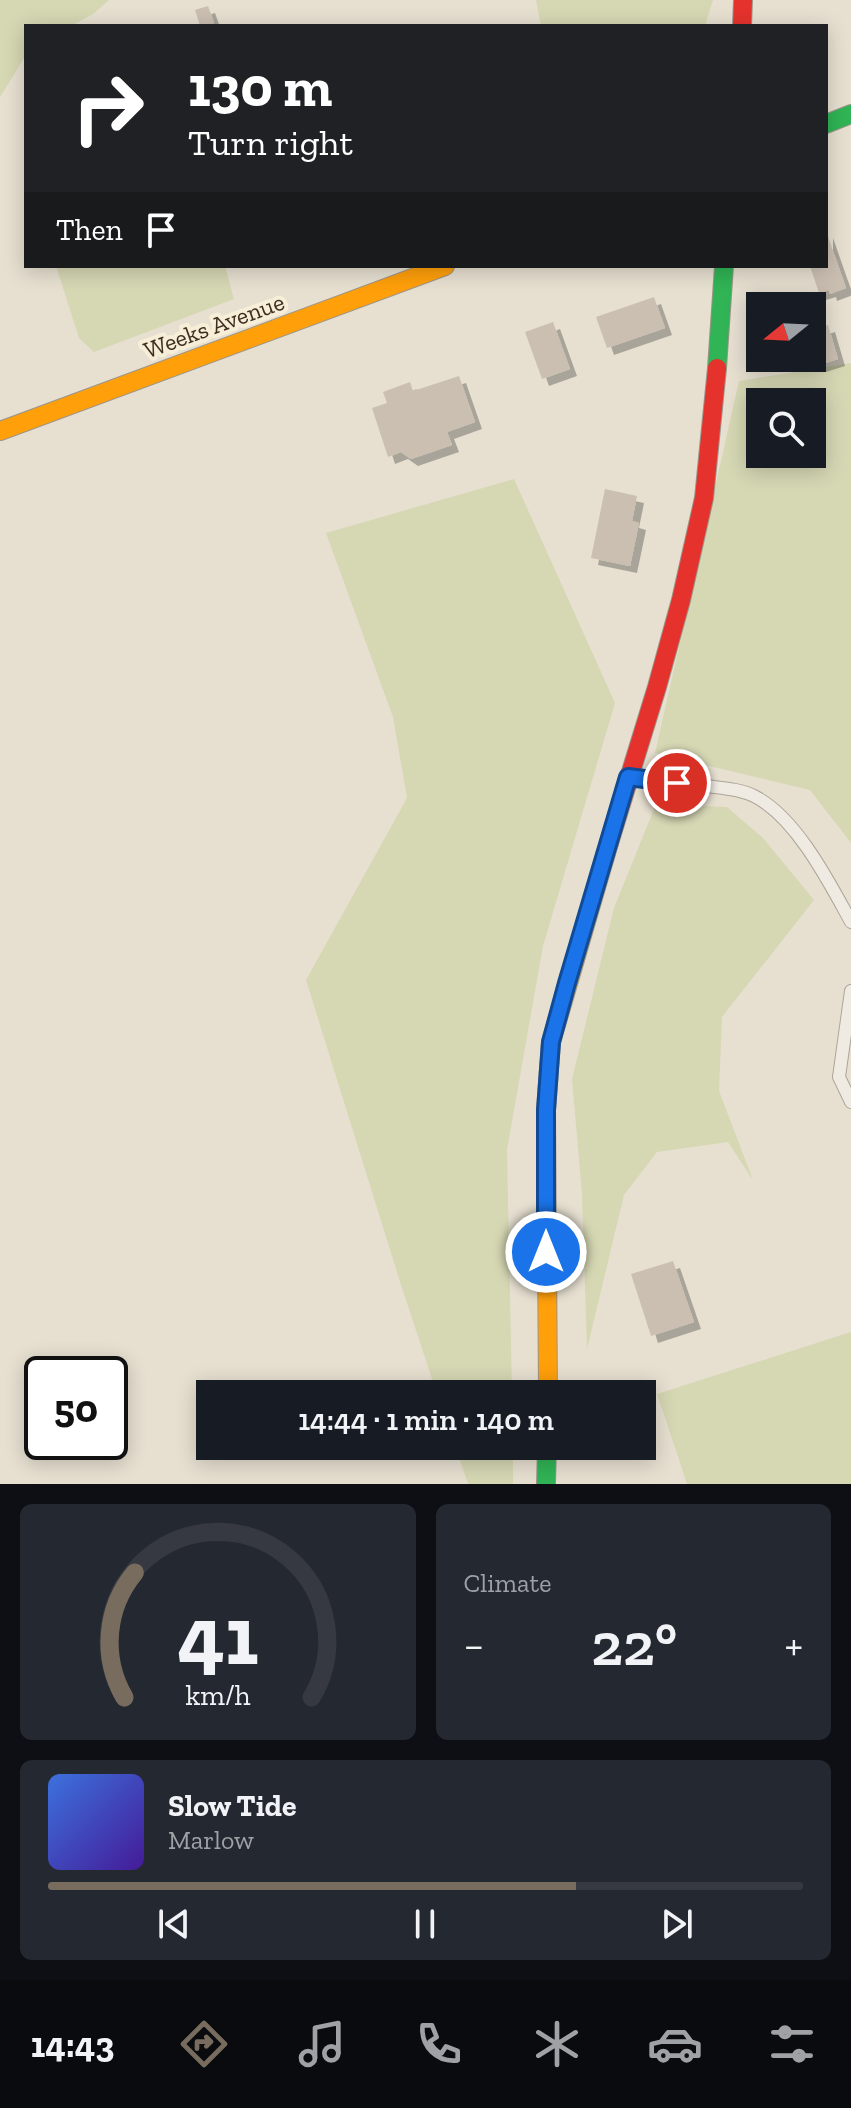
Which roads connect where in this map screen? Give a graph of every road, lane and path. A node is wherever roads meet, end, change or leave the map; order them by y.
1 (743, 0) edge
2 (742, 24) edge
3 (851, 114) edge
4 (828, 123) edge
5 (440, 268) edge
6 (724, 268) edge
7 (0, 431) edge
8 (628, 777) junction
9 (851, 922) edge
10 (851, 991) edge
11 (851, 1102) edge
12 (548, 1380) edge
13 (547, 1460) edge
14 (546, 1484) edge

1 - 2 main road
3 - 4 main road
5 - 7 main road, Weeks Avenue
6 - 8 main road
8 - 9 lane
8 - 12 main road
10 - 11 lane
13 - 14 main road

